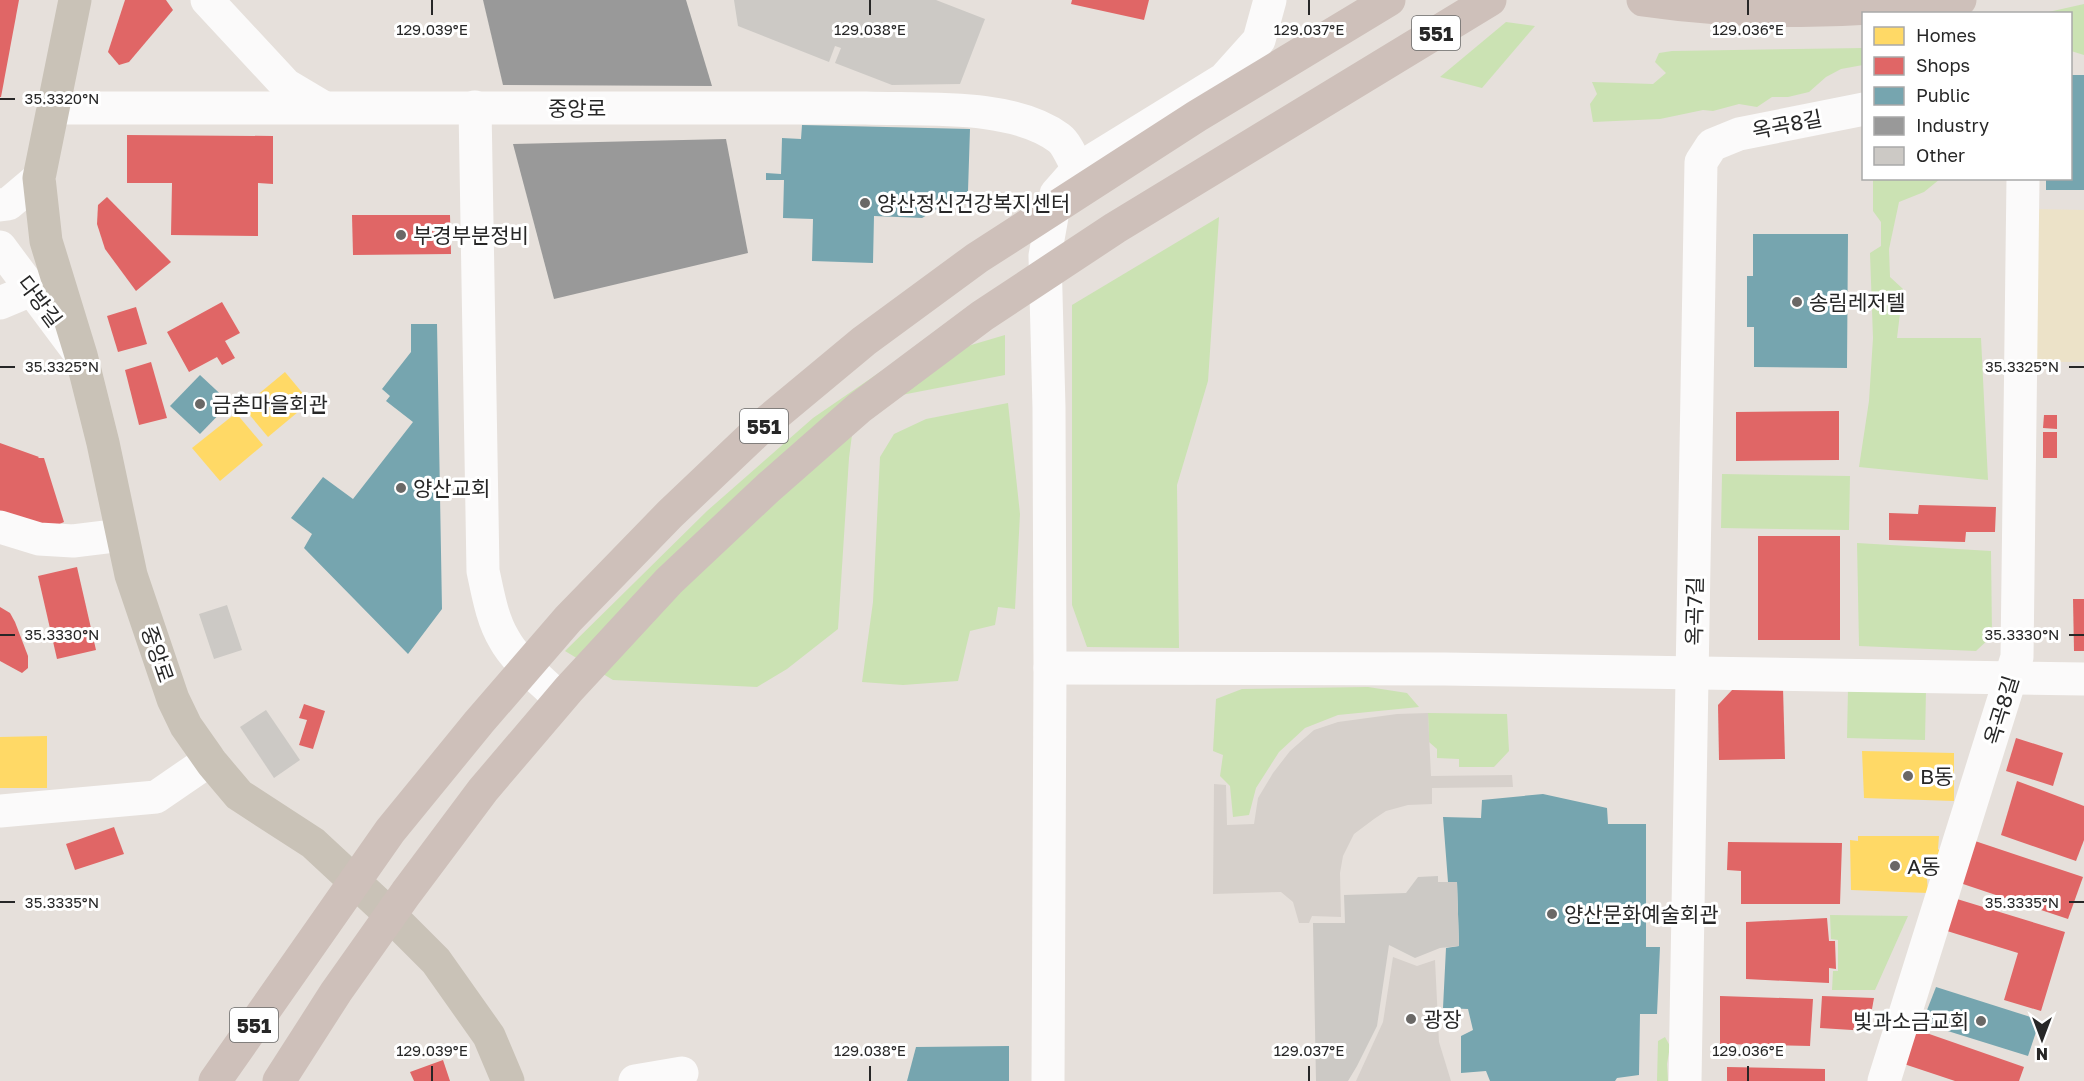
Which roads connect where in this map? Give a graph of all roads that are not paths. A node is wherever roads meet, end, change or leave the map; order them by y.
1 (75, 0) edge
2 (207, 0) edge
3 (1270, 0) edge
4 (1389, 0) edge
5 (1490, 0) edge
6 (1643, 0) edge
7 (1960, 0) edge
8 (323, 107) junction
9 (475, 107) junction
10 (54, 108) junction
11 (1862, 109) edge
12 (1712, 145) joint
13 (1078, 169) junction
14 (39, 178) junction
15 (2023, 180) edge
16 (0, 205) edge
17 (0, 247) edge
18 (31, 290) junction
19 (0, 303) edge
20 (81, 355) junction
21 (0, 527) edge
22 (122, 535) junction
23 (1050, 668) junction
24 (1693, 673) junction
25 (2011, 677) junction
26 (2084, 679) edge
27 (552, 691) dead end
28 (210, 760) junction
29 (0, 811) edge
30 (682, 1073) dead end
31 (215, 1081) edge
32 (279, 1081) edge
33 (508, 1081) edge
34 (635, 1081) edge
35 (1048, 1081) edge
36 (1685, 1081) edge
37 (1884, 1081) edge

1 - 10 main road, 중앙로
2 - 8 street
3 - 13 street
4 - 31 highway, 551
5 - 32 highway, 551
6 - 7 highway
8 - 9 street, 중앙로
8 - 10 street, 중앙로
9 - 13 street, 중앙로
9 - 27 street
10 - 14 main road, 중앙로
11 - 12 street, 옥곡8길
12 - 24 street, 옥곡7길
13 - 23 street
14 - 16 street
14 - 20 main road, 중앙로
15 - 25 street, 옥곡8길
17 - 18 street, 다방길
18 - 19 street
18 - 20 street, 다방길
20 - 22 main road, 중앙로
21 - 22 street
22 - 28 main road, 중앙로
23 - 24 street
23 - 35 street
24 - 25 street
24 - 36 street, 옥곡7길
25 - 26 street
25 - 37 street, 옥곡8길
28 - 29 street
28 - 33 main road, 중앙로
30 - 34 street

